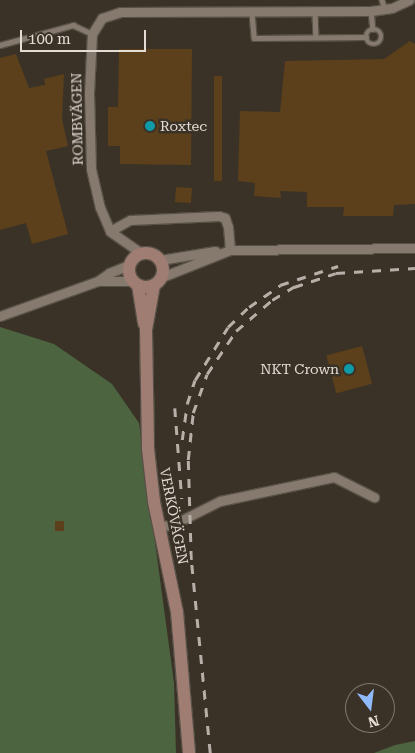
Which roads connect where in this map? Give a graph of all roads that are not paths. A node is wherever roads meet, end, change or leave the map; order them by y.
1 (382, 0) edge
2 (410, 0) edge
3 (385, 10) junction
4 (371, 11) junction
5 (315, 12) junction
6 (252, 13) junction
7 (373, 29) junction
8 (92, 34) junction
9 (316, 37) junction
10 (366, 37) junction
11 (0, 45) edge
12 (110, 231) junction
13 (415, 248) edge
14 (230, 250) junction
15 (141, 253) junction
16 (160, 260) junction
17 (129, 265) junction
18 (98, 281) junction
19 (158, 281) junction
20 (135, 283) junction
21 (0, 316) edge
22 (146, 330) junction
23 (374, 497) dead end
24 (160, 526) junction
25 (189, 753) edge

1 - 3 lane
2 - 3 street
3 - 4 street
4 - 5 street
4 - 7 lane
5 - 6 street
5 - 9 lane
6 - 8 street
6 - 9 lane
7 - 10 lane
7 - 10 lane
8 - 11 lane
8 - 12 street, ROMBVÄGEN
9 - 10 lane
12 - 14 street
12 - 15 street
13 - 14 street
14 - 16 street
14 - 19 street
15 - 16 main road
15 - 17 main road
16 - 19 main road, VERKÖVÄGEN
17 - 18 street
17 - 20 main road
18 - 20 street
18 - 21 street
19 - 20 main road
19 - 22 main road, VERKÖVÄGEN
20 - 22 main road
22 - 24 main road, VERKÖVÄGEN
23 - 24 street
24 - 25 main road, VERKÖVÄGEN

